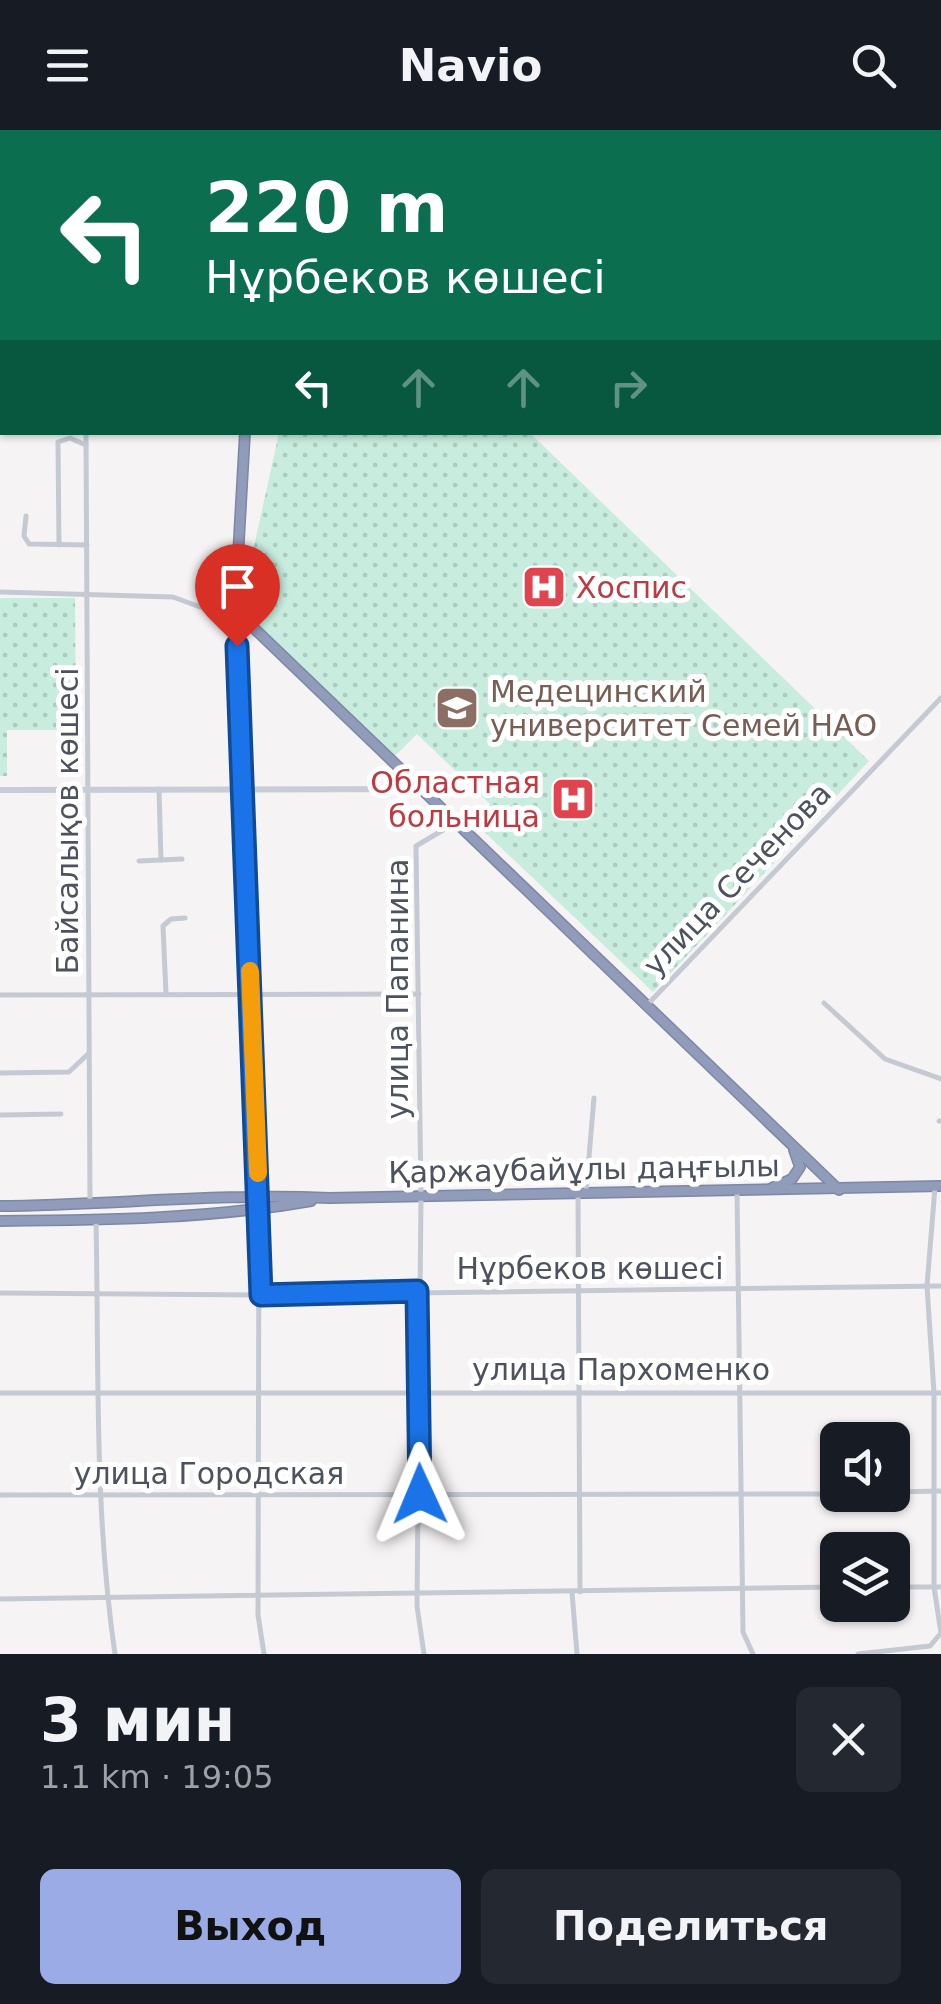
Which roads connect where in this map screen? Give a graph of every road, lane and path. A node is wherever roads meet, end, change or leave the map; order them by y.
1 (245, 435) edge
2 (86, 436) dead end
3 (86, 445) junction
4 (26, 516) dead end
5 (59, 545) junction
6 (87, 545) junction
7 (0, 592) edge
8 (88, 594) junction
9 (235, 610) junction
10 (941, 698) edge
11 (245, 788) junction
12 (159, 789) junction
13 (420, 789) junction
14 (0, 790) edge
15 (89, 790) junction
16 (455, 823) junction
17 (182, 859) dead end
18 (139, 860) dead end
19 (161, 860) junction
20 (185, 918) dead end
21 (90, 994) junction
22 (166, 994) junction
23 (251, 994) junction
24 (419, 994) junction
25 (0, 995) edge
26 (824, 1003) dead end
27 (648, 1004) junction
28 (90, 1052) junction
29 (0, 1073) edge
30 (941, 1079) edge
31 (594, 1098) dead end
32 (61, 1114) dead end
33 (0, 1116) edge
34 (781, 1132) junction
35 (820, 1171) junction
36 (938, 1186) edge
37 (879, 1189) junction
38 (839, 1190) junction
39 (582, 1192) junction
40 (737, 1192) junction
41 (749, 1192) junction
42 (421, 1194) junction
43 (260, 1195) junction
44 (329, 1198) junction
45 (0, 1206) edge
46 (90, 1206) junction
47 (259, 1210) junction
48 (0, 1220) edge
49 (96, 1220) junction
50 (927, 1286) junction
51 (941, 1286) edge
52 (577, 1290) junction
53 (417, 1291) junction
54 (740, 1291) junction
55 (98, 1292) junction
56 (0, 1293) edge
57 (261, 1295) junction
58 (418, 1391) junction
59 (101, 1392) junction
60 (258, 1392) junction
61 (741, 1392) junction
62 (0, 1393) edge
63 (578, 1393) junction
64 (938, 1393) edge
65 (932, 1490) junction
66 (941, 1490) edge
67 (910, 1491) edge
68 (577, 1493) junction
69 (420, 1494) junction
70 (0, 1495) edge
71 (820, 1495) edge
72 (102, 1496) junction
73 (258, 1497) junction
74 (743, 1497) junction
75 (910, 1587) edge
76 (937, 1587) edge
77 (742, 1588) junction
78 (820, 1588) edge
79 (576, 1592) junction
80 (420, 1594) junction
81 (261, 1598) junction
82 (0, 1599) edge
83 (106, 1599) junction
84 (941, 1633) edge
85 (115, 1654) edge
86 (264, 1654) edge
87 (424, 1654) edge
88 (577, 1654) edge
89 (752, 1654) edge
90 (858, 1654) edge

1 - 9 highway
2 - 3 street, Байсалықов көшесі
3 - 5 street
3 - 6 street, Байсалықов көшесі
4 - 5 street
5 - 6 street
6 - 8 street, Байсалықов көшесі
7 - 8 street
8 - 9 street
8 - 15 street, Байсалықов көшесі
9 - 11 street
9 - 13 highway
10 - 27 street, улица Сеченова
11 - 12 street
11 - 13 street
11 - 23 street
12 - 15 street
12 - 19 street
13 - 16 highway
14 - 15 street
15 - 21 street, Байсалықов көшесі
16 - 24 street, улица Папанина
16 - 27 highway
17 - 19 street
18 - 19 street
20 - 22 street
21 - 22 street
21 - 25 street
21 - 28 street, Байсалықов көшесі
22 - 23 street
23 - 24 street
23 - 43 street
24 - 42 street, улица Папанина
26 - 30 street
27 - 34 highway
28 - 29 street
28 - 46 street, Байсалықов көшесі
31 - 39 street
32 - 33 street
34 - 35 highway
34 - 41 highway
35 - 37 highway
35 - 38 highway
36 - 37 highway
36 - 50 street
37 - 38 highway, Қаржаубайұлы даңғылы
38 - 41 highway, Қаржаубайұлы даңғылы
39 - 40 highway, Қаржаубайұлы даңғылы
39 - 42 highway, Қаржаубайұлы даңғылы
39 - 52 street
40 - 41 highway, Қаржаубайұлы даңғылы
40 - 54 street
42 - 44 highway, Қаржаубайұлы даңғылы
42 - 53 street, улица Папанина
43 - 44 highway, Қаржаубайұлы даңғылы
43 - 46 highway, Қаржаубайұлы даңғылы
43 - 47 street
44 - 47 highway, Қаржаубайұлы даңғылы
45 - 46 highway, Қаржаубайұлы даңғылы
47 - 49 highway, Қаржаубайұлы даңғылы
47 - 57 street
48 - 49 highway, Қаржаубайұлы даңғылы
49 - 55 street
50 - 51 street, Нұрбеков көшесі
50 - 54 street, Нұрбеков көшесі
50 - 64 street
52 - 53 street, Нұрбеков көшесі
52 - 54 street, Нұрбеков көшесі
52 - 63 street
53 - 57 street, Нұрбеков көшесі
53 - 58 street, улица Папанина
54 - 61 street
55 - 56 street, Нұрбеков көшесі
55 - 57 street, Нұрбеков көшесі
55 - 59 street
57 - 60 street
58 - 60 street, улица Пархоменко
58 - 63 street, улица Пархоменко
58 - 69 street, улица Папанина
59 - 60 street, улица Пархоменко
59 - 62 street, улица Пархоменко
59 - 72 street
60 - 73 street
61 - 63 street, улица Пархоменко
61 - 64 street, улица Пархоменко
61 - 74 street
63 - 68 street
64 - 65 street
65 - 66 street
65 - 67 street
65 - 76 street
68 - 69 street, улица Городская
68 - 74 street, улица Городская
68 - 79 street
69 - 73 street, улица Городская
69 - 80 street, улица Папанина
70 - 72 street, улица Городская
71 - 74 street, улица Городская
72 - 73 street, улица Городская
72 - 83 street
73 - 81 street
74 - 77 street
75 - 76 street
76 - 84 street
77 - 78 street
77 - 79 street
77 - 89 street
79 - 80 street
79 - 88 street
80 - 81 street
80 - 87 street, улица Папанина
81 - 83 street
81 - 86 street
82 - 83 street
83 - 85 street
84 - 90 street

